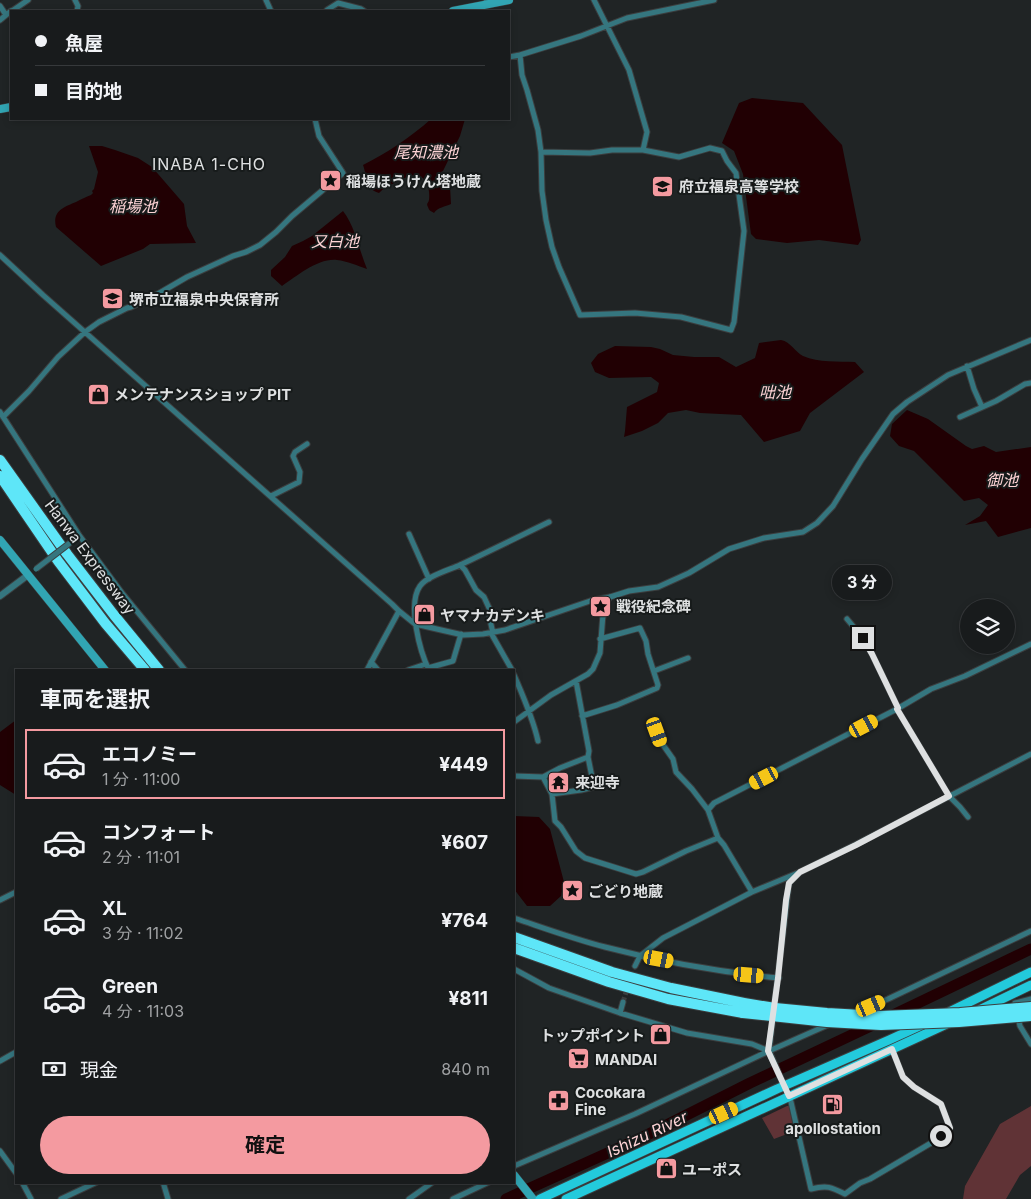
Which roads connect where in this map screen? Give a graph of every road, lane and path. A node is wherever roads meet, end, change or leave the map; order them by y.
1 (28, 0) edge
2 (509, 0) edge
3 (594, 0) edge
4 (714, 0) edge
5 (484, 5) edge
6 (14, 10) edge
7 (327, 10) edge
8 (363, 10) edge
9 (458, 10) edge
10 (607, 25) junction
11 (520, 55) junction
12 (510, 57) edge
13 (315, 120) edge
14 (643, 150) junction
15 (541, 152) junction
16 (0, 254) edge
17 (85, 332) junction
18 (1031, 340) edge
19 (968, 366) junction
20 (1031, 383) edge
21 (982, 408) junction
22 (2, 415) edge
23 (960, 417) dead end
24 (307, 444) dead end
25 (0, 460) edge
26 (0, 476) edge
27 (271, 496) junction
28 (550, 522) dead end
29 (409, 534) dead end
30 (77, 537) junction
31 (0, 540) edge
32 (460, 565) junction
33 (28, 575) junction
34 (429, 579) junction
35 (0, 596) edge
36 (610, 597) junction
37 (593, 600) junction
38 (399, 612) junction
39 (602, 617) junction
40 (847, 619) dead end
41 (414, 624) junction
42 (492, 633) junction
43 (461, 634) junction
44 (600, 639) junction
45 (1031, 644) edge
46 (688, 658) dead end
47 (371, 662) junction
48 (428, 667) edge
49 (104, 669) edge
50 (144, 669) edge
51 (158, 669) edge
52 (184, 669) edge
53 (368, 669) edge
54 (377, 669) edge
55 (415, 669) edge
56 (511, 669) edge
57 (654, 671) junction
58 (515, 677) edge
59 (576, 681) junction
60 (897, 708) junction
61 (529, 711) junction
62 (582, 716) junction
63 (515, 721) edge
64 (657, 732) dead end
65 (538, 742) dead end
66 (1031, 754) edge
67 (588, 758) junction
68 (515, 776) edge
69 (543, 777) junction
70 (552, 794) junction
71 (949, 796) junction
72 (708, 810) junction
73 (968, 818) dead end
74 (718, 838) junction
75 (800, 872) junction
76 (15, 892) edge
77 (752, 892) junction
78 (0, 900) edge
79 (515, 918) edge
80 (1031, 931) edge
81 (515, 937) edge
82 (515, 948) edge
83 (640, 956) junction
84 (635, 966) dead end
85 (515, 971) edge
86 (1031, 972) edge
87 (778, 978) junction
88 (1031, 985) edge
89 (1014, 998) junction
90 (1031, 999) edge
91 (623, 1002) tunnel mouth
92 (1031, 1007) edge
93 (743, 1008) junction
94 (620, 1013) junction
95 (1031, 1016) edge
96 (1031, 1044) edge
97 (892, 1049) junction
98 (768, 1051) junction
99 (15, 1053) edge
100 (0, 1061) edge
101 (783, 1082) junction
102 (789, 1096) junction
103 (0, 1151) edge
104 (515, 1166) edge
105 (15, 1172) edge
106 (515, 1176) edge
107 (23, 1184) edge
108 (93, 1184) edge
109 (164, 1184) edge
110 (430, 1184) edge
111 (485, 1184) edge
112 (531, 1196) edge
113 (31, 1199) edge
114 (60, 1199) edge
115 (168, 1199) edge
116 (409, 1199) edge
117 (453, 1199) edge
118 (540, 1199) edge
119 (566, 1199) edge

1 - 6 street
2 - 5 main road
3 - 10 street
4 - 10 street
5 - 9 main road
7 - 8 street
10 - 11 street
10 - 14 street
11 - 12 street
11 - 15 street
13 - 17 street
14 - 15 street
14 - 15 street
16 - 17 street
17 - 22 street
17 - 27 street
18 - 19 street
19 - 21 street
19 - 36 street
20 - 21 street
21 - 23 street
22 - 30 street
24 - 27 street
25 - 51 highway, Hanwa Expressway
26 - 50 highway, Hanwa Expressway
27 - 38 street
28 - 32 street
29 - 34 street
30 - 33 street, bridge
30 - 52 street
31 - 33 main road
32 - 34 street
32 - 42 street
33 - 35 street
33 - 49 main road
34 - 41 street
36 - 37 street
36 - 39 street
37 - 39 street
37 - 42 street
38 - 41 street
38 - 47 street
39 - 44 street
40 - 60 street
41 - 43 street
41 - 48 street
42 - 43 street
42 - 56 street
43 - 48 street
44 - 57 street
44 - 59 street
45 - 60 street
46 - 57 street
47 - 53 street
47 - 54 street
48 - 55 street
57 - 62 street
58 - 61 street
59 - 61 street
59 - 62 street
60 - 71 street
60 - 72 street
61 - 63 street
61 - 65 street
62 - 67 street
64 - 72 street
66 - 71 street
67 - 69 street
67 - 70 street
68 - 69 street
69 - 70 street
70 - 74 street
71 - 73 street
71 - 75 street
72 - 74 street
74 - 77 street
75 - 77 street
75 - 87 street
76 - 78 street
77 - 83 street
79 - 83 street
80 - 98 street
81 - 93 highway
82 - 93 highway
83 - 84 street
83 - 87 street
85 - 94 street
86 - 101 main road
87 - 98 street
88 - 89 main road
89 - 90 street
89 - 96 street
89 - 97 main road
91 - 94 street
92 - 93 highway, bridge
93 - 95 highway, bridge
94 - 98 street
97 - 102 main road
97 - 102 street
98 - 101 street
98 - 104 street
99 - 100 street
101 - 102 street
101 - 118 main road
102 - 119 main road
103 - 105 street
106 - 112 main road
107 - 113 street
108 - 114 street
109 - 115 street
110 - 116 street
111 - 117 street

